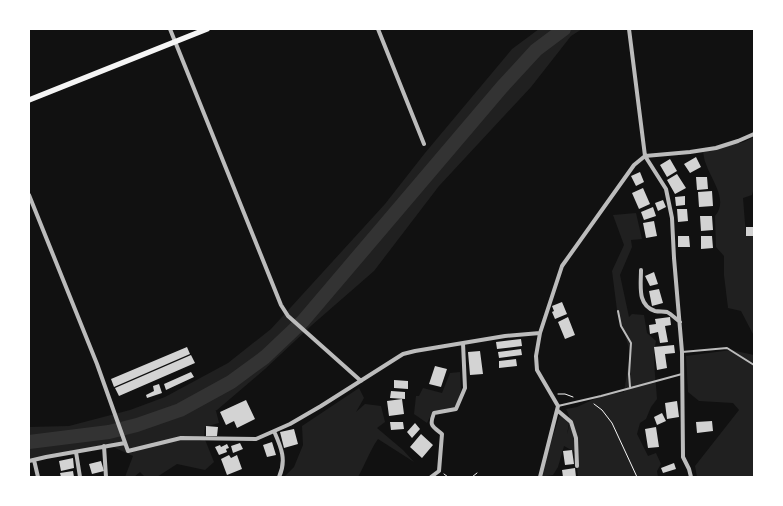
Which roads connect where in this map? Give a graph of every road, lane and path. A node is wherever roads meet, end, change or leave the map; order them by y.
1 (170, 29) edge
2 (207, 29) edge
3 (378, 29) edge
4 (629, 29) edge
5 (175, 42) junction
6 (29, 100) edge
7 (754, 134) edge
8 (424, 144) dead end
9 (645, 156) junction
10 (29, 195) edge
11 (642, 270) dead end
12 (618, 311) dead end
13 (680, 322) junction
14 (540, 333) junction
15 (463, 343) junction
16 (682, 352) junction
17 (754, 365) edge
18 (682, 374) junction
19 (361, 381) junction
20 (630, 387) junction
21 (549, 391) junction
22 (582, 401) junction
23 (558, 408) junction
24 (274, 431) junction
25 (125, 443) junction
26 (104, 446) junction
27 (76, 452) junction
28 (34, 460) junction
29 (29, 461) edge
30 (577, 466) dead end
31 (477, 473) dead end
32 (38, 477) edge
33 (80, 477) edge
34 (106, 477) edge
35 (279, 477) edge
36 (431, 477) edge
37 (472, 477) edge
38 (540, 477) edge
39 (638, 477) edge
40 (691, 477) edge

1 - 5 street
2 - 5 main road
3 - 8 street
4 - 9 street
5 - 6 main road
5 - 19 street
7 - 9 street
9 - 13 street
9 - 14 street
10 - 25 street
11 - 13 street
12 - 20 lane
13 - 16 street
14 - 15 street
14 - 21 street
15 - 19 street
15 - 36 street
16 - 17 lane
16 - 18 street
18 - 20 lane
18 - 40 street
19 - 24 street
20 - 22 lane
21 - 22 path
21 - 23 street
22 - 23 lane
22 - 39 path
23 - 30 street
23 - 38 street
24 - 25 street
24 - 35 street
25 - 26 street
26 - 27 street
26 - 34 street
27 - 28 street
27 - 33 street
28 - 29 street
28 - 32 street
31 - 37 path

